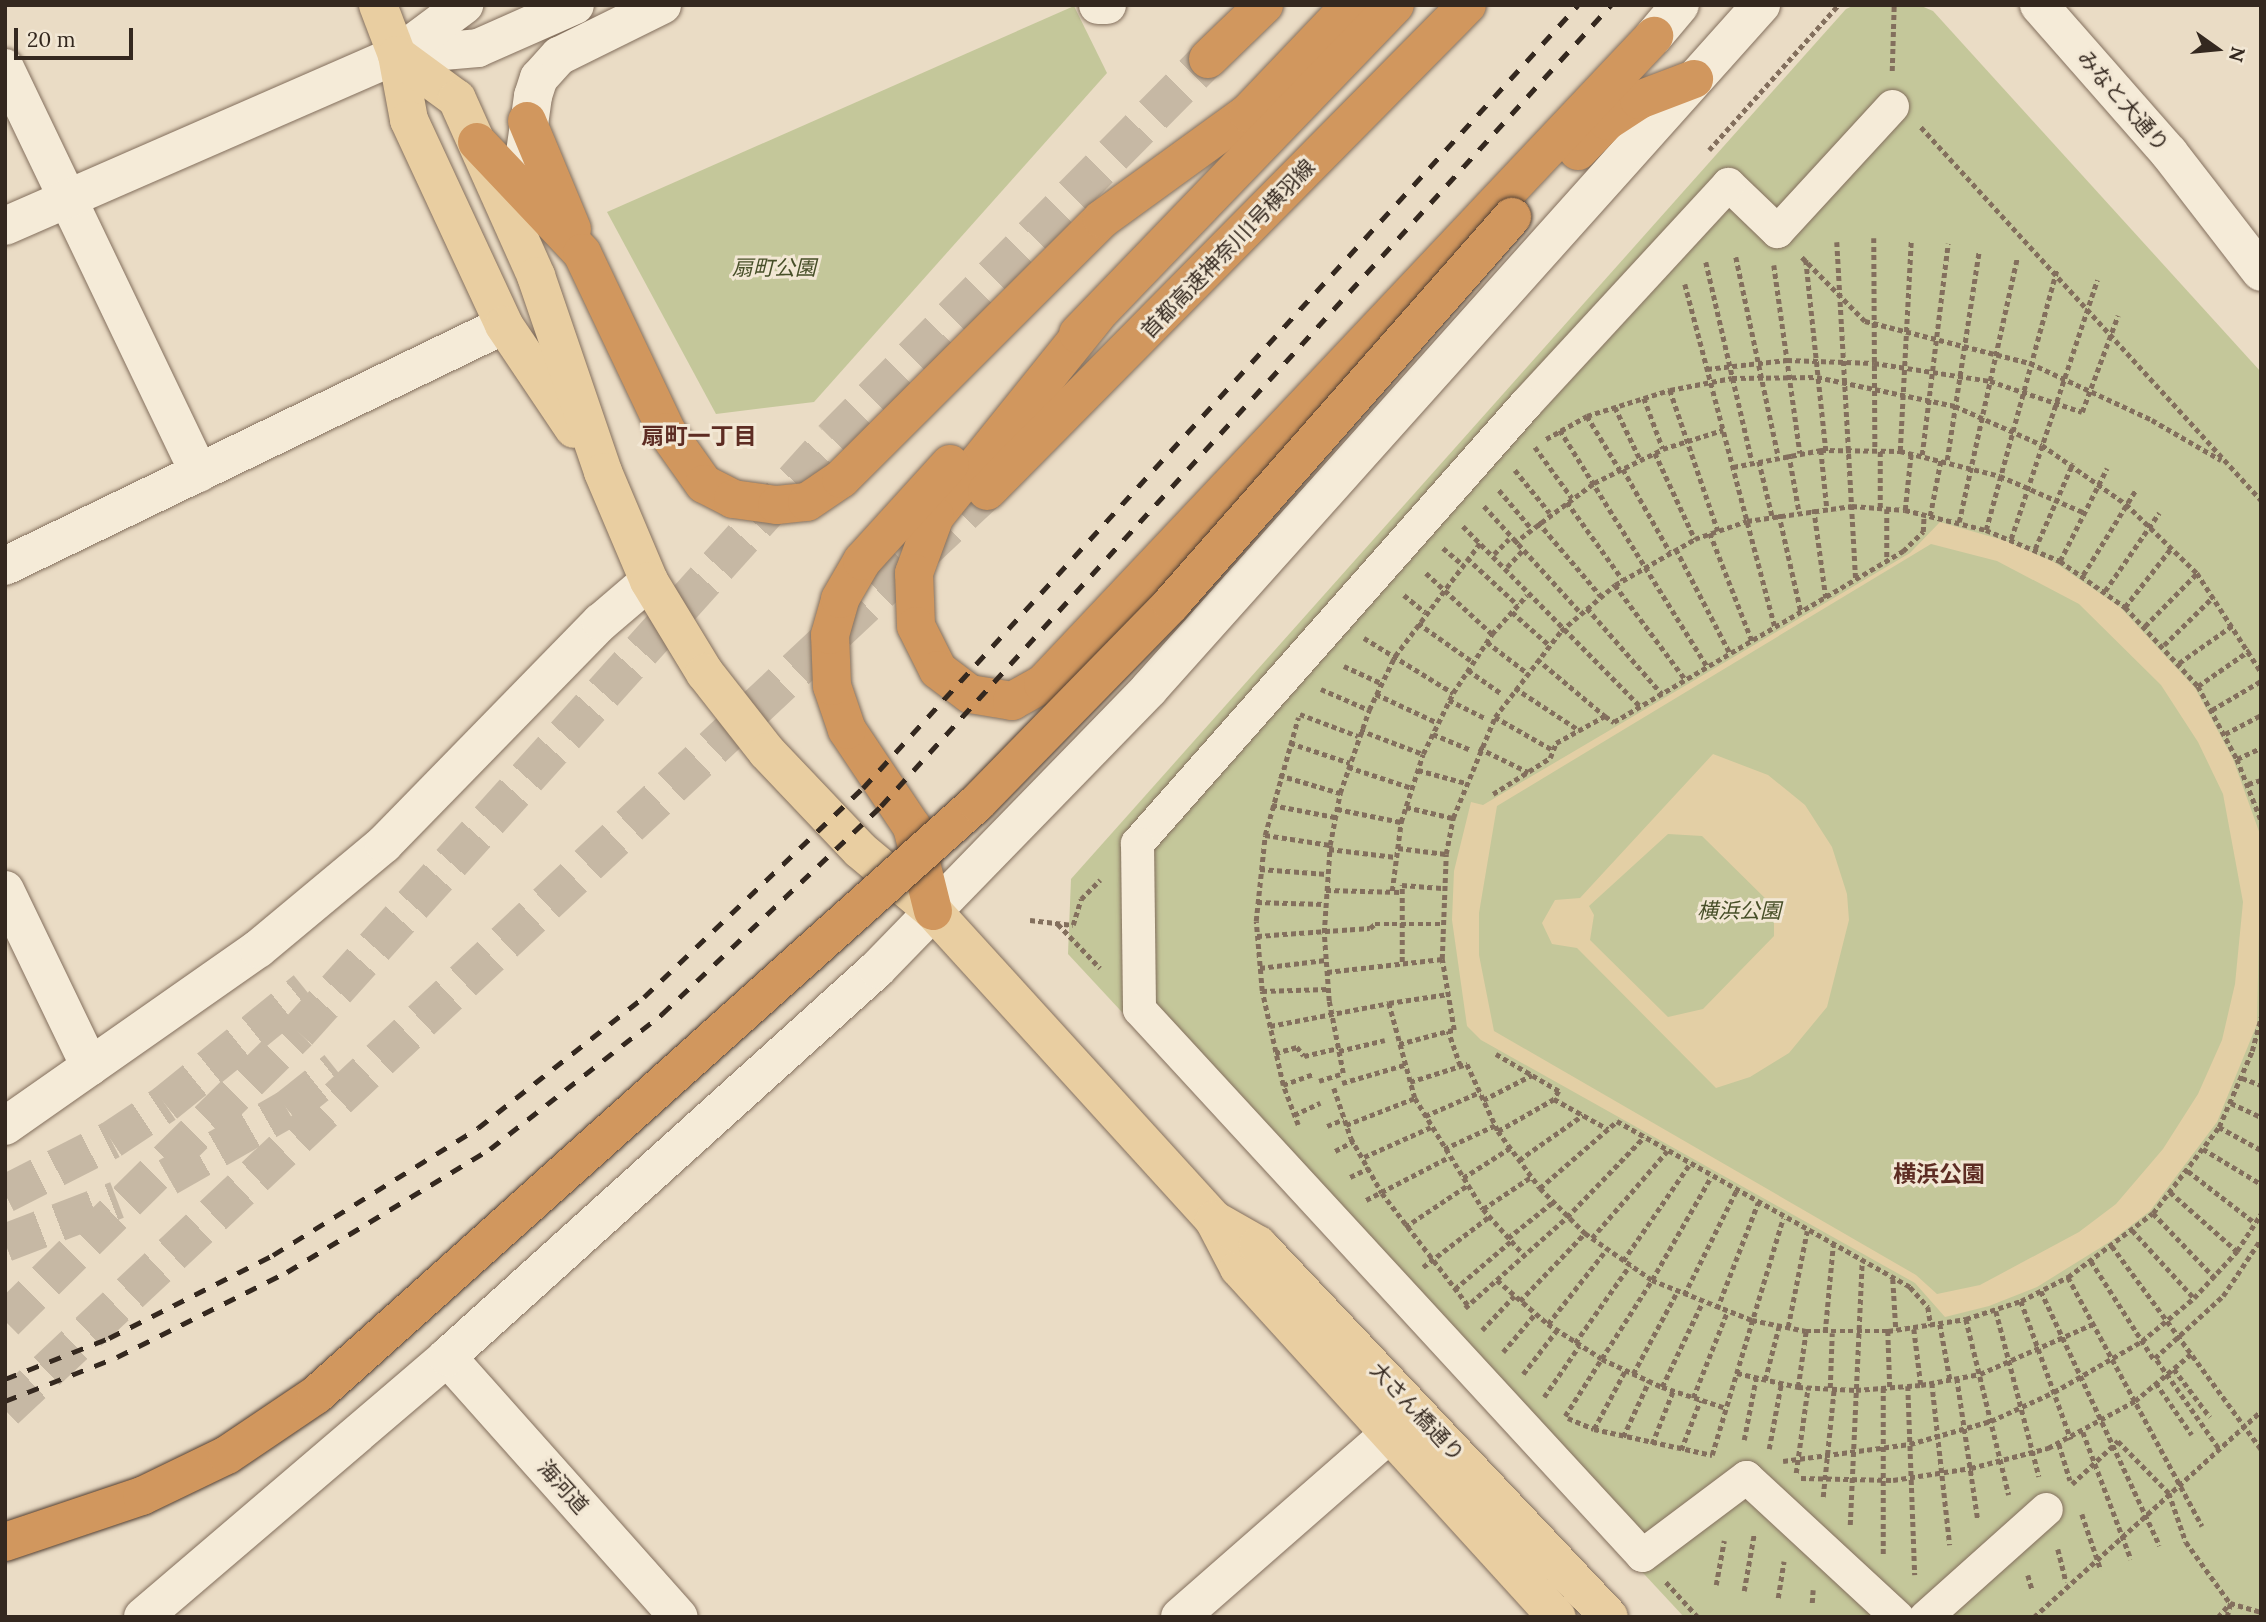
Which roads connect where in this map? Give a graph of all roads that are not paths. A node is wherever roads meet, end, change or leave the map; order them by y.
1 (378, 5) edge
2 (464, 5) edge
3 (575, 5) edge
4 (662, 5) edge
5 (1098, 5) edge
6 (1107, 5) edge
7 (1264, 5) edge
8 (1351, 5) edge
9 (1395, 5) edge
10 (1467, 5) edge
11 (1680, 5) edge
12 (1761, 5) edge
13 (2039, 5) edge
14 (1654, 36) junction
15 (397, 55) junction
16 (1208, 59) tunnel mouth
17 (5, 68) edge
18 (1694, 79) junction
19 (1892, 106) road end
20 (527, 121) junction
21 (477, 142) junction
22 (523, 191) junction
23 (68, 198) junction
24 (2205, 199) junction
25 (1512, 217) junction
26 (5, 226) edge
27 (2261, 251) edge
28 (582, 253) junction
29 (2261, 272) edge
30 (536, 276) junction
31 (1096, 316) junction
32 (504, 325) junction
33 (603, 472) junction
34 (199, 473) junction
35 (987, 491) tunnel mouth
36 (5, 566) edge
37 (649, 581) junction
38 (5, 890) edge
39 (933, 911) junction
40 (90, 1067) junction
41 (5, 1126) edge
42 (1214, 1220) junction
43 (447, 1357) junction
44 (1389, 1433) junction
45 (2043, 1494) road end
46 (5, 1542) edge
47 (143, 1617) edge
48 (679, 1617) edge
49 (1180, 1617) edge
50 (1557, 1617) edge
51 (1609, 1617) edge
52 (1897, 1617) edge
53 (1925, 1617) edge

1 - 15 main road
2 - 15 street
3 - 15 street
4 - 20 street
5 - 6 street
7 - 16 highway
8 - 28 highway
9 - 31 highway
10 - 35 highway, 首都高速神奈川1号横羽線
11 - 14 street
12 - 18 street
13 - 24 street, みなと大通り
14 - 25 highway
14 - 31 highway
15 - 21 main road
15 - 23 street
15 - 32 main road
17 - 23 street
18 - 25 highway
18 - 39 street
19 - 52 street
20 - 22 street
20 - 28 highway
21 - 22 highway
21 - 30 main road
22 - 28 highway
22 - 30 street
23 - 26 street
23 - 34 street
24 - 27 street, みなと大通り
24 - 29 street, みなと大通り
25 - 46 highway, bridge
30 - 33 main road
31 - 39 highway
32 - 33 main road
32 - 34 street
33 - 37 main road, 大さん橋通り
34 - 36 street
37 - 39 main road, 大さん橋通り
37 - 40 street
38 - 40 street
39 - 42 main road, 大さん橋通り
39 - 43 street
40 - 41 street
42 - 44 main road, 大さん橋通り
42 - 51 main road, 大さん橋通り
43 - 47 street
43 - 48 street, 海河道
44 - 49 street
44 - 50 main road, 大さん橋通り
45 - 53 street

